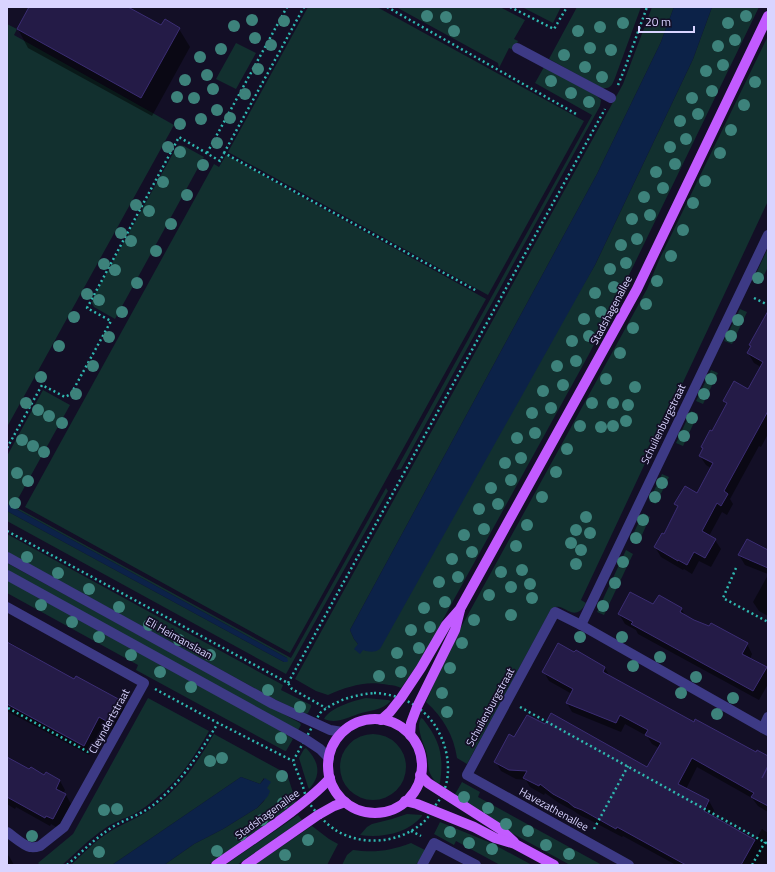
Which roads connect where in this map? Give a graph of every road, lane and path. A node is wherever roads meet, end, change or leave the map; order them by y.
1 (286, 7) edge
2 (304, 7) edge
3 (387, 7) edge
4 (510, 7) edge
5 (566, 7) edge
6 (647, 7) edge
7 (768, 16) edge
8 (517, 48) dead end
9 (611, 98) junction
10 (578, 115) dead end
11 (207, 153) junction
12 (224, 153) junction
13 (768, 235) edge
14 (477, 291) dead end
15 (7, 448) edge
16 (7, 530) edge
17 (7, 558) edge
18 (736, 568) dead end
19 (7, 575) edge
20 (7, 607) edge
21 (460, 609) junction
22 (768, 622) edge
23 (581, 625) junction
24 (144, 682) junction
25 (288, 683) junction
26 (401, 698) junction
27 (508, 700) junction
28 (417, 707) junction
29 (8, 708) edge
30 (326, 708) junction
31 (768, 717) edge
32 (381, 720) junction
33 (218, 723) junction
34 (314, 723) junction
35 (765, 730) edge
36 (342, 732) junction
37 (410, 735) junction
38 (305, 739) junction
39 (329, 758) junction
40 (102, 760) junction
41 (293, 761) junction
42 (628, 766) junction
43 (420, 775) junction
44 (467, 775) joint
45 (330, 778) junction
46 (443, 793) junction
47 (308, 800) junction
48 (405, 801) junction
49 (345, 802) junction
50 (433, 811) junction
51 (318, 815) junction
52 (7, 832) edge
53 (588, 842) junction
54 (766, 843) edge
55 (515, 844) junction
56 (67, 865) edge
57 (216, 865) edge
58 (246, 865) edge
59 (422, 865) edge
60 (476, 865) edge
61 (554, 865) edge
62 (629, 865) edge
63 (752, 865) edge

1 - 11 path
2 - 12 path
3 - 10 path
4 - 5 path
6 - 9 path
7 - 21 main road, Stadshagenallee
8 - 9 street
9 - 25 path
11 - 12 path
11 - 15 path
12 - 14 path
13 - 23 street, Schuilenburgstraat
16 - 25 path, Eli Heimanslaan
17 - 34 street, Eli Heimanslaan
18 - 22 path
19 - 38 street
20 - 24 street, Cleyndertstraat
21 - 26 main road, Stadshagenallee
21 - 28 main road, Stadshagenallee
23 - 27 street, Schuilenburgstraat
23 - 35 street, Schuilenburgstraat
24 - 33 path
24 - 40 street, Cleyndertstraat
25 - 30 path, Eli Heimanslaan
26 - 28 path
26 - 30 path
26 - 32 main road, Stadshagenallee
27 - 42 path
27 - 44 street, Schuilenburgstraat
28 - 37 main road, Stadshagenallee
28 - 46 path
29 - 40 path
30 - 34 path
31 - 35 street
32 - 36 main road
32 - 37 main road
33 - 41 path
33 - 56 path
34 - 36 street, Eli Heimanslaan
34 - 38 path
36 - 39 main road
37 - 43 main road
38 - 39 street
38 - 41 path
39 - 45 main road
40 - 52 street, Cleyndertstraat
41 - 47 path
42 - 53 path
42 - 54 path
43 - 46 main road
43 - 48 main road
44 - 53 street, Havezathenallee
45 - 47 main road, Stadshagenallee
45 - 49 main road
46 - 50 path
46 - 55 main road
47 - 51 path
47 - 57 main road, Stadshagenallee
48 - 49 main road
48 - 50 main road
49 - 51 main road
50 - 51 path
50 - 55 main road
51 - 58 main road
53 - 62 street, Havezathenallee
54 - 63 path
55 - 61 main road
59 - 60 street

